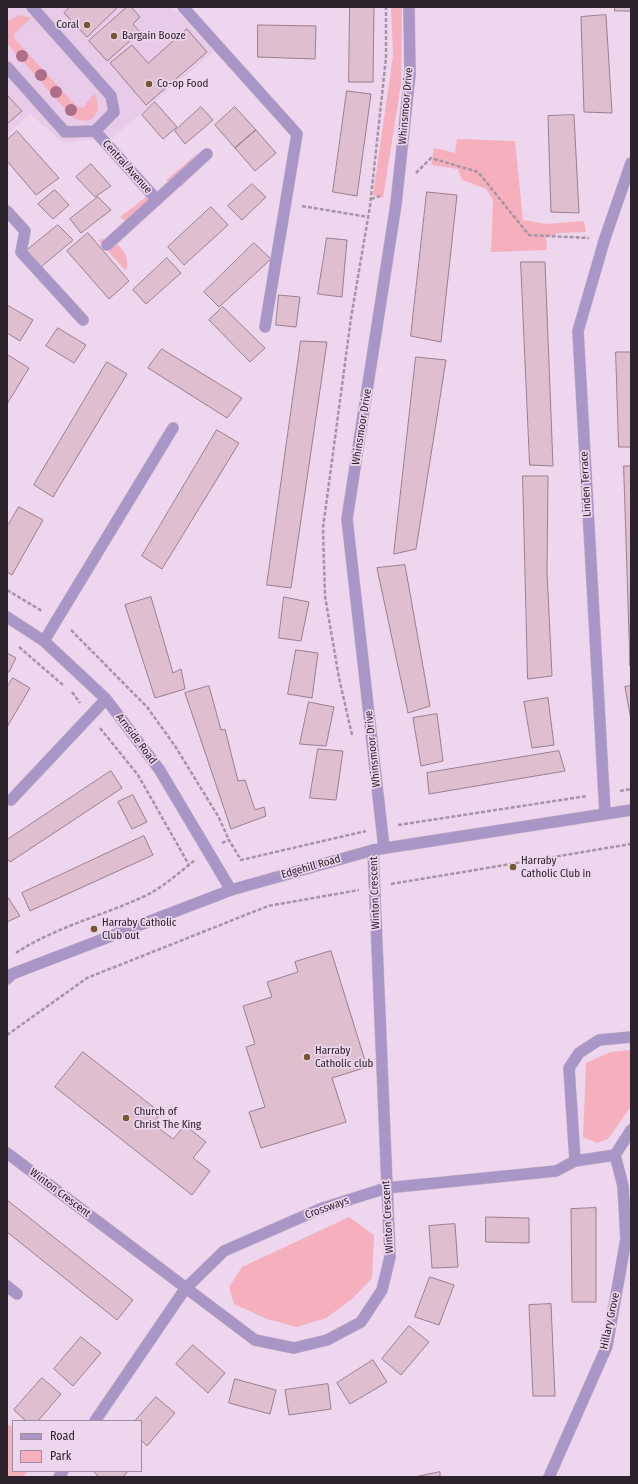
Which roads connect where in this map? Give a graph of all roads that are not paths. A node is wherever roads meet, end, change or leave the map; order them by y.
1 (32, 7) edge
2 (183, 7) edge
3 (409, 7) edge
4 (7, 67) edge
5 (95, 131) junction
6 (207, 154) dead end
7 (631, 163) edge
8 (156, 200) junction
9 (7, 212) edge
10 (107, 245) dead end
11 (83, 320) dead end
12 (265, 327) dead end
13 (174, 428) dead end
14 (7, 617) edge
15 (44, 641) junction
16 (106, 699) junction
17 (11, 800) dead end
18 (631, 810) edge
19 (604, 813) junction
20 (384, 848) junction
21 (373, 850) junction
22 (232, 890) junction
23 (7, 979) edge
24 (631, 1037) edge
25 (631, 1130) edge
26 (7, 1152) edge
27 (615, 1155) junction
28 (575, 1161) junction
29 (386, 1188) junction
30 (7, 1286) edge
31 (185, 1289) junction
32 (17, 1294) dead end
33 (96, 1420) edge
34 (549, 1477) edge

1 - 5 street
2 - 12 street
3 - 20 street, Whinsmoor Drive
4 - 5 street, Central Avenue
5 - 8 street, Central Avenue
6 - 8 street, Central Avenue
7 - 19 street, Linden Terrace
8 - 10 street, Central Avenue
9 - 11 street
13 - 15 street
14 - 15 street, Arnside Road
15 - 16 street, Arnside Road
16 - 17 street
16 - 22 street, Arnside Road
18 - 19 street, Edgehill Road
19 - 20 street, Edgehill Road
20 - 21 street, Edgehill Road
21 - 22 street, Edgehill Road
21 - 29 street, Winton Crescent
22 - 23 street, Edgehill Road
24 - 28 street
25 - 27 street
26 - 31 street, Winton Crescent
27 - 28 street, Crossways
27 - 34 street, Hillary Grove
28 - 29 street, Crossways
29 - 31 street, Crossways
29 - 31 street, Winton Crescent
30 - 32 street
31 - 33 street, Crossways

